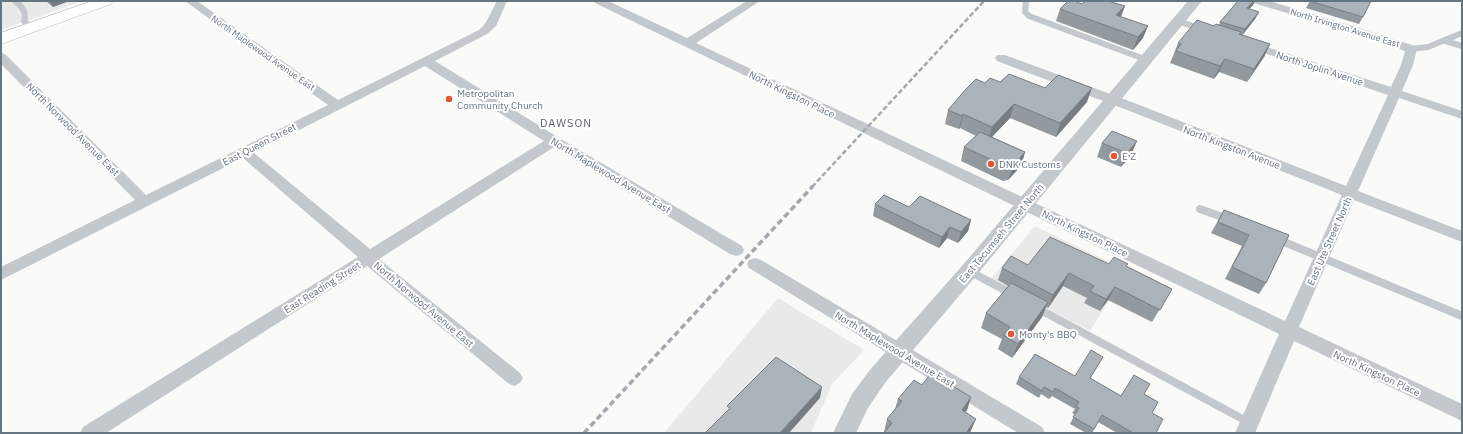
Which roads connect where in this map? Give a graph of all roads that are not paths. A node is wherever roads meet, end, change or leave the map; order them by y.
1 (15, 1) edge
2 (106, 1) edge
3 (190, 1) edge
4 (502, 1) edge
5 (599, 1) edge
6 (755, 1) edge
7 (1026, 1) edge
8 (1195, 1) edge
9 (1257, 1) edge
10 (1178, 21) junction
11 (32, 28) junction
12 (1462, 33) edge
13 (1220, 35) edge
14 (1, 39) edge
15 (1235, 40) edge
16 (1445, 40) junction
17 (687, 43) junction
18 (1462, 46) edge
19 (1411, 49) junction
20 (1, 57) edge
21 (1001, 58) dead end
22 (1147, 60) junction
23 (426, 61) junction
24 (1394, 92) junction
25 (1113, 100) junction
26 (337, 105) junction
27 (1462, 114) edge
28 (554, 141) junction
29 (244, 152) junction
30 (1350, 193) junction
31 (145, 202) junction
32 (1024, 204) junction
33 (1200, 209) dead end
34 (1235, 222) edge
35 (1271, 236) edge
36 (1462, 237) edge
37 (736, 250) dead end
38 (1322, 256) junction
39 (368, 258) junction
40 (755, 264) dead end
41 (969, 271) junction
42 (1, 274) edge
43 (1018, 297) edge
44 (1031, 304) edge
45 (1462, 316) edge
46 (1289, 331) junction
47 (899, 351) junction
48 (514, 378) dead end
49 (1462, 413) edge
50 (1248, 428) edge
51 (90, 433) edge
52 (844, 433) edge
53 (1035, 433) edge

1 - 11 lane
2 - 11 main road
3 - 26 street, North Maplewood Avenue East
4 - 23 street, East Queen Street
5 - 17 street, North Kingston Place
6 - 17 street
7 - 22 lane
8 - 10 street, East Tecumseh Street North
9 - 19 street, North Irvington Avenue East
10 - 13 street
10 - 22 street, East Tecumseh Street North
11 - 14 main road
12 - 16 lane
15 - 24 street, North Joplin Avenue
16 - 18 lane
16 - 19 lane
17 - 32 street, North Kingston Place
19 - 24 street, East Ute Street North
20 - 31 street, North Norwood Avenue East
21 - 25 street, North Kingston Avenue
22 - 25 street, East Tecumseh Street North
23 - 26 street, East Queen Street
23 - 28 street, North Maplewood Avenue East
24 - 27 street, North Joplin Avenue
24 - 30 street, East Ute Street North
25 - 30 street, North Kingston Avenue
25 - 32 street, East Tecumseh Street North
26 - 29 street, East Queen Street
28 - 37 street, North Maplewood Avenue East
28 - 39 street, East Reading Street
29 - 31 street, East Queen Street
29 - 39 street, North Norwood Avenue East
30 - 36 street, North Kingston Avenue
30 - 38 street, East Ute Street North
31 - 42 street, East Queen Street
32 - 41 street, East Tecumseh Street North
32 - 46 street, North Kingston Place
33 - 34 lane
35 - 38 lane
38 - 45 lane
38 - 46 street, East Ute Street North
39 - 48 street, North Norwood Avenue East
39 - 51 street, East Reading Street
40 - 47 street, North Maplewood Avenue East
41 - 43 lane
41 - 47 street, East Tecumseh Street North
44 - 50 lane
46 - 49 street, North Kingston Place
46 - 50 street, East Ute Street North
47 - 52 street, East Tecumseh Street North
47 - 53 street, North Maplewood Avenue East

